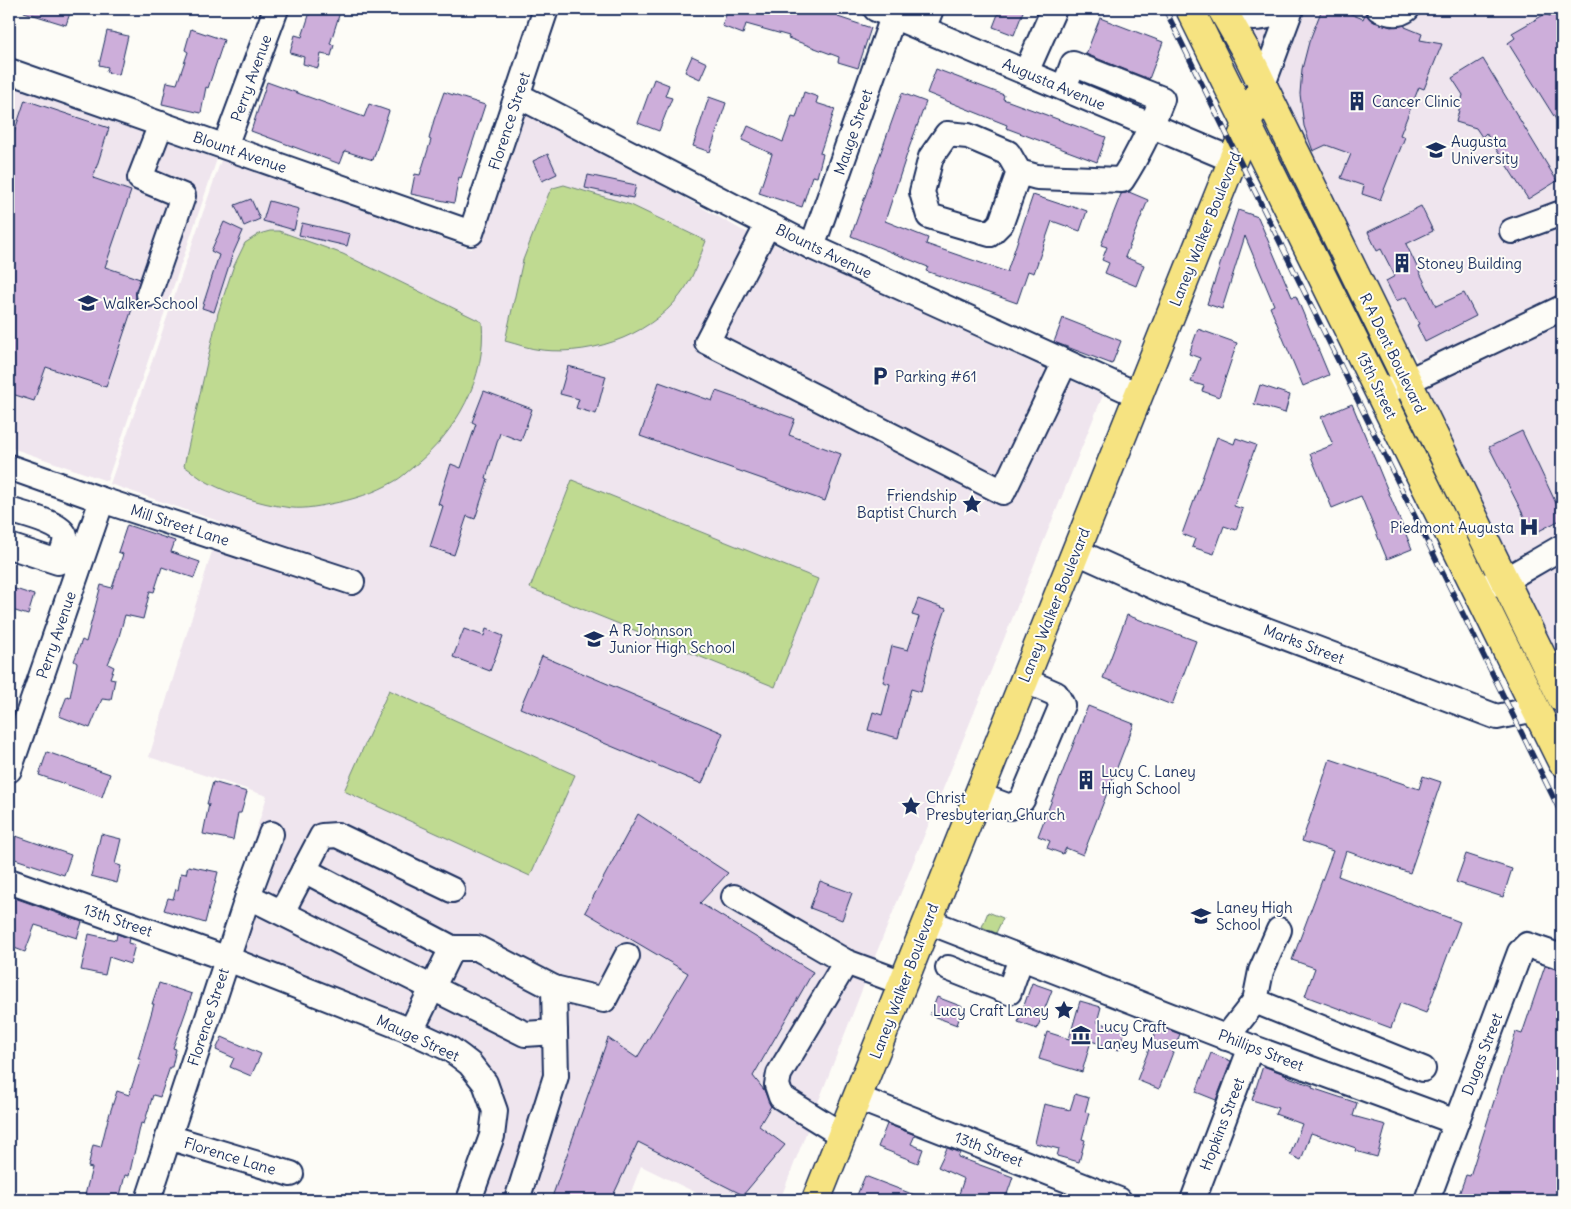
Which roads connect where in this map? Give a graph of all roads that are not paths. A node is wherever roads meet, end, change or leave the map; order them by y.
1 (276, 9) edge
2 (546, 9) edge
3 (1054, 9) edge
4 (1190, 9) edge
5 (1280, 9) edge
6 (1291, 9) edge
7 (1379, 9) edge
8 (1407, 9) edge
9 (1223, 12) edge
10 (884, 13) edge
11 (927, 19) edge
12 (9, 70) edge
13 (1026, 72) junction
14 (1262, 87) junction
15 (517, 94) junction
16 (1248, 122) junction
17 (161, 124) junction
18 (1152, 125) junction
19 (225, 146) junction
20 (1232, 160) junction
21 (1019, 172) junction
22 (1561, 211) edge
23 (768, 224) junction
24 (1512, 231) dead end
25 (471, 233) joint
26 (812, 247) junction
27 (149, 294) dead end
28 (1562, 308) edge
29 (1065, 362) junction
30 (1406, 382) junction
31 (1381, 394) junction
32 (1138, 395) junction
33 (9, 466) edge
34 (102, 500) junction
35 (9, 510) edge
36 (9, 546) edge
37 (1562, 547) edge
38 (1075, 551) junction
39 (69, 565) junction
40 (1505, 580) junction
41 (352, 582) dead end
42 (1477, 588) junction
43 (1024, 680) junction
44 (1562, 698) edge
45 (1536, 709) junction
46 (1562, 762) edge
47 (9, 770) edge
48 (978, 796) junction
49 (271, 834) dead end
50 (304, 870) junction
51 (9, 881) edge
52 (452, 890) dead end
53 (248, 896) junction
54 (734, 897) dead end
55 (282, 912) junction
56 (927, 921) junction
57 (1279, 930) dead end
58 (452, 948) junction
59 (628, 956) dead end
60 (1562, 957) edge
61 (1021, 958) junction
62 (228, 959) junction
63 (846, 962) junction
64 (948, 968) dead end
65 (903, 983) junction
66 (433, 987) junction
67 (554, 988) junction
68 (1255, 1001) junction
69 (411, 1031) junction
70 (555, 1032) junction
71 (1226, 1038) junction
72 (1251, 1047) junction
73 (1422, 1069) dead end
74 (858, 1098) junction
75 (1456, 1122) junction
76 (842, 1135) junction
77 (168, 1137) junction
78 (291, 1174) dead end
79 (148, 1200) edge
80 (469, 1200) edge
81 (517, 1200) edge
82 (816, 1200) edge
83 (1119, 1200) edge
84 (1193, 1200) edge
85 (1427, 1200) edge

1 - 19 street, Perry Avenue
2 - 15 street, Florence Street
3 - 13 street
4 - 16 main road, 13th Street
5 - 9 street
6 - 14 street, Laney Walker Boulevard
7 - 8 street
9 - 14 main road, R A Dent Boulevard
10 - 11 street, Augusta Avenue
10 - 26 street, Mauge Street
11 - 13 street, Augusta Avenue
12 - 17 street, Blount Avenue
13 - 18 street, Augusta Avenue
14 - 16 main road, Laney Walker Boulevard
14 - 30 main road, R A Dent Boulevard
15 - 23 street, Blounts Avenue
15 - 25 street, Florence Street
16 - 20 main road, Laney Walker Boulevard
16 - 31 main road, 13th Street
17 - 19 street, Blount Avenue
17 - 27 street
18 - 20 street, Augusta Avenue
18 - 21 street
19 - 25 street, Blount Avenue
20 - 32 main road, Laney Walker Boulevard
21 - 21 street
22 - 24 street
23 - 26 street, Blounts Avenue
23 - 29 street
26 - 29 street, Blounts Avenue
28 - 30 street
29 - 32 street, Blounts Avenue
30 - 31 street
30 - 40 main road, R A Dent Boulevard
31 - 42 main road, 13th Street
32 - 38 main road, Laney Walker Boulevard
33 - 34 street, Mill Street Lane
34 - 39 street, Perry Avenue
34 - 41 street, Mill Street Lane
35 - 39 street
36 - 39 street
37 - 40 street
38 - 43 main road, Laney Walker Boulevard
38 - 45 street, Marks Street
39 - 47 street, Perry Avenue
40 - 42 street
40 - 44 main road, R A Dent Boulevard
42 - 45 main road, 13th Street
43 - 48 main road, Laney Walker Boulevard
43 - 48 street
45 - 46 main road, 13th Street
48 - 56 main road, Laney Walker Boulevard
49 - 53 street, Florence Street
50 - 52 street
50 - 55 street
50 - 58 street
51 - 62 street, 13th Street
53 - 55 street
53 - 62 street, Florence Street
54 - 63 street
55 - 66 street
56 - 61 street, Phillips Street
56 - 65 main road, Laney Walker Boulevard
57 - 68 street
58 - 66 street
58 - 67 street
59 - 67 street
60 - 75 street, Dugas Street
61 - 64 street
61 - 71 street, Phillips Street
62 - 69 street, Mauge Street
62 - 77 street, Florence Street
63 - 65 street
63 - 76 street
65 - 74 main road, Laney Walker Boulevard
66 - 69 street
66 - 70 street
67 - 70 street
68 - 71 street
68 - 73 street
69 - 80 street, Mauge Street
70 - 81 street
71 - 72 street, Phillips Street
72 - 75 street, Phillips Street
72 - 84 street, Hopkins Street
74 - 76 main road, Laney Walker Boulevard
74 - 83 street, 13th Street
75 - 85 street, Dugas Street
76 - 82 main road, Laney Walker Boulevard
77 - 78 street, Florence Lane
77 - 79 street, Florence Street

